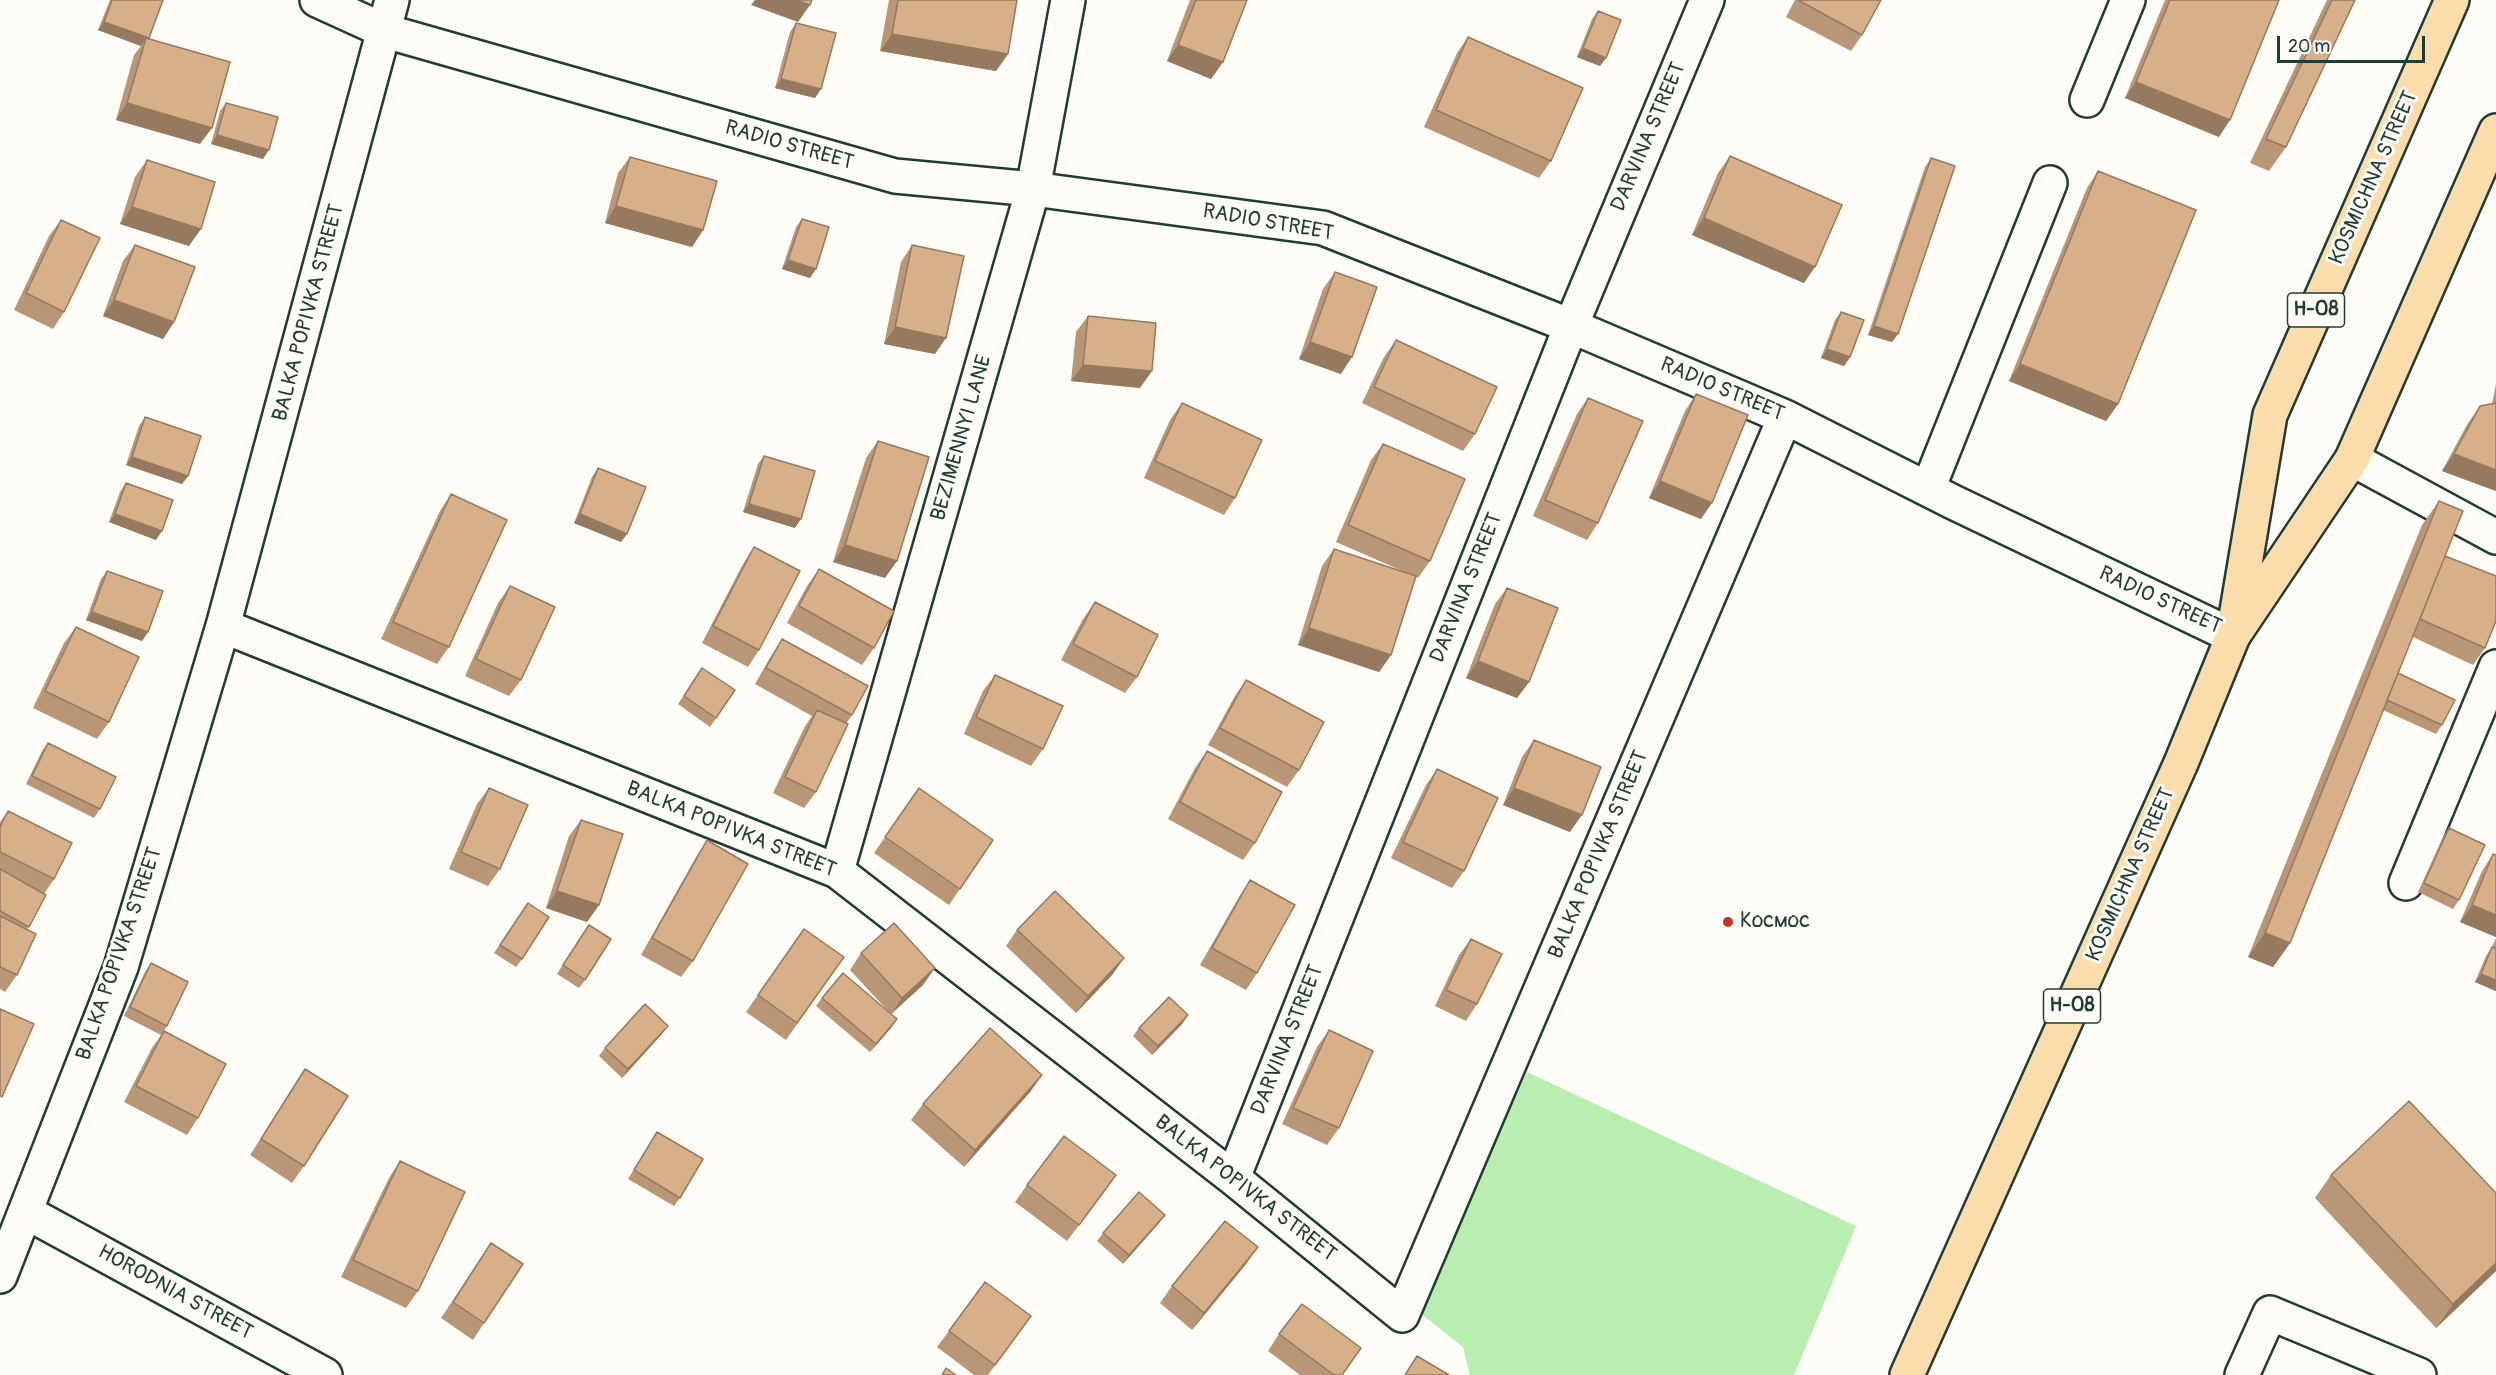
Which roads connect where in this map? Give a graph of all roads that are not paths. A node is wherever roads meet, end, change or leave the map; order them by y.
1 (317, 0) edge
2 (1068, 0) edge
3 (1707, 0) edge
4 (2128, 0) edge
5 (2452, 0) edge
6 (388, 15) edge
7 (2087, 100) dead end
8 (2496, 131) edge
9 (2050, 183) dead end
10 (1033, 189) junction
11 (1571, 326) junction
12 (1785, 417) junction
13 (2352, 459) junction
14 (1928, 489) junction
15 (2496, 537) edge
16 (223, 626) junction
17 (2233, 636) junction
18 (2496, 668) edge
19 (837, 871) junction
20 (2406, 883) dead end
21 (1233, 1178) junction
22 (26, 1212) junction
23 (0, 1276) edge
24 (325, 1375) edge
25 (1906, 1375) edge
26 (2242, 1375) edge
27 (2419, 1375) edge

1 - 6 street, RADIO STREET
2 - 10 street, BEZIMENNYI LANE
3 - 11 street, DARVINA STREET
4 - 7 street
5 - 17 main road, KOSMICHNA STREET / Н-08
6 - 10 street, RADIO STREET
6 - 16 street, BALKA POPIVKA STREET
8 - 13 main road, KOSMICHNA STREET / Н-08
9 - 14 street
10 - 11 street, RADIO STREET
10 - 19 street, BEZIMENNYI LANE
11 - 12 street, RADIO STREET
11 - 21 street, DARVINA STREET
12 - 14 street, RADIO STREET
12 - 21 street, BALKA POPIVKA STREET
13 - 15 street
13 - 17 main road, KOSMICHNA STREET / Н-08
14 - 17 street, RADIO STREET
16 - 19 street, BALKA POPIVKA STREET
16 - 22 street, BALKA POPIVKA STREET
17 - 25 main road, KOSMICHNA STREET / Н-08
18 - 20 street
19 - 21 street, BALKA POPIVKA STREET
22 - 23 street, BALKA POPIVKA STREET
22 - 24 street, HORODNIA STREET
26 - 27 street

